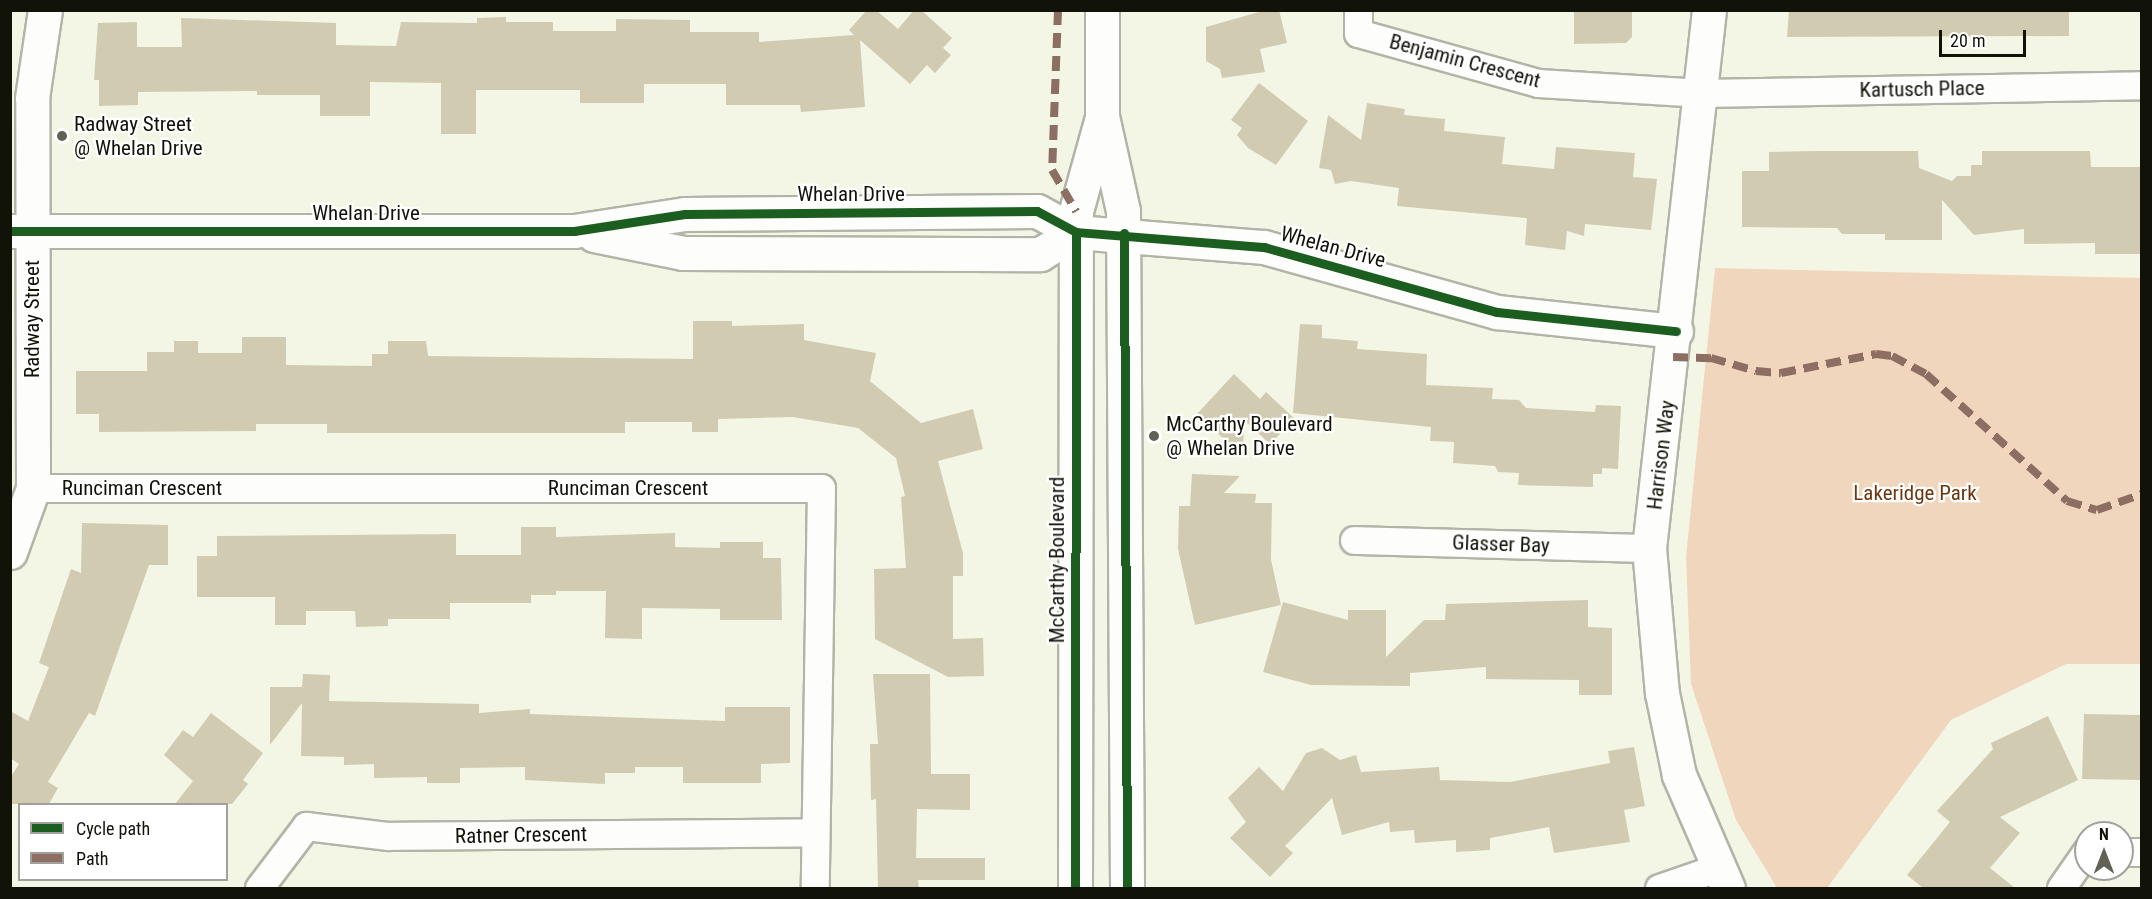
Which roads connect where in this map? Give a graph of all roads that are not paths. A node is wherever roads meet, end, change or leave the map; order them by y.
1 (45, 10) edge
2 (1102, 10) edge
3 (1358, 10) edge
4 (1709, 10) edge
5 (2142, 85) edge
6 (1702, 93) junction
7 (1102, 116) junction
8 (21, 231) edge
9 (574, 231) junction
10 (1076, 232) junction
11 (1124, 232) junction
12 (1676, 331) junction
13 (33, 488) junction
14 (1354, 540) dead end
15 (1649, 548) junction
16 (10, 552) edge
17 (815, 832) junction
18 (2074, 869) edge
19 (1722, 878) edge
20 (259, 888) edge
21 (815, 888) edge
22 (1075, 888) edge
23 (1127, 888) edge
24 (1659, 888) edge
25 (2061, 888) edge

1 - 8 street, Radway Street
2 - 7 street, McCarthy Boulevard
3 - 6 street, Benjamin Crescent
4 - 6 street, Harrison Way
5 - 6 street, Kartusch Place
6 - 12 street, Harrison Way
7 - 10 street, McCarthy Boulevard
7 - 11 street, McCarthy Boulevard
8 - 9 street, Whelan Drive
8 - 13 street, Radway Street
9 - 10 street, Whelan Drive
9 - 10 street, Whelan Drive
10 - 11 street, Whelan Drive
10 - 22 street, McCarthy Boulevard
11 - 12 street, Whelan Drive
11 - 23 street, McCarthy Boulevard
12 - 15 street, Harrison Way
13 - 16 street, Radway Street
13 - 17 street, Runciman Crescent
14 - 15 street, Glasser Bay
15 - 19 street, Harrison Way
17 - 20 street, Ratner Crescent
17 - 21 street, Runciman Crescent
18 - 25 street
19 - 24 street

